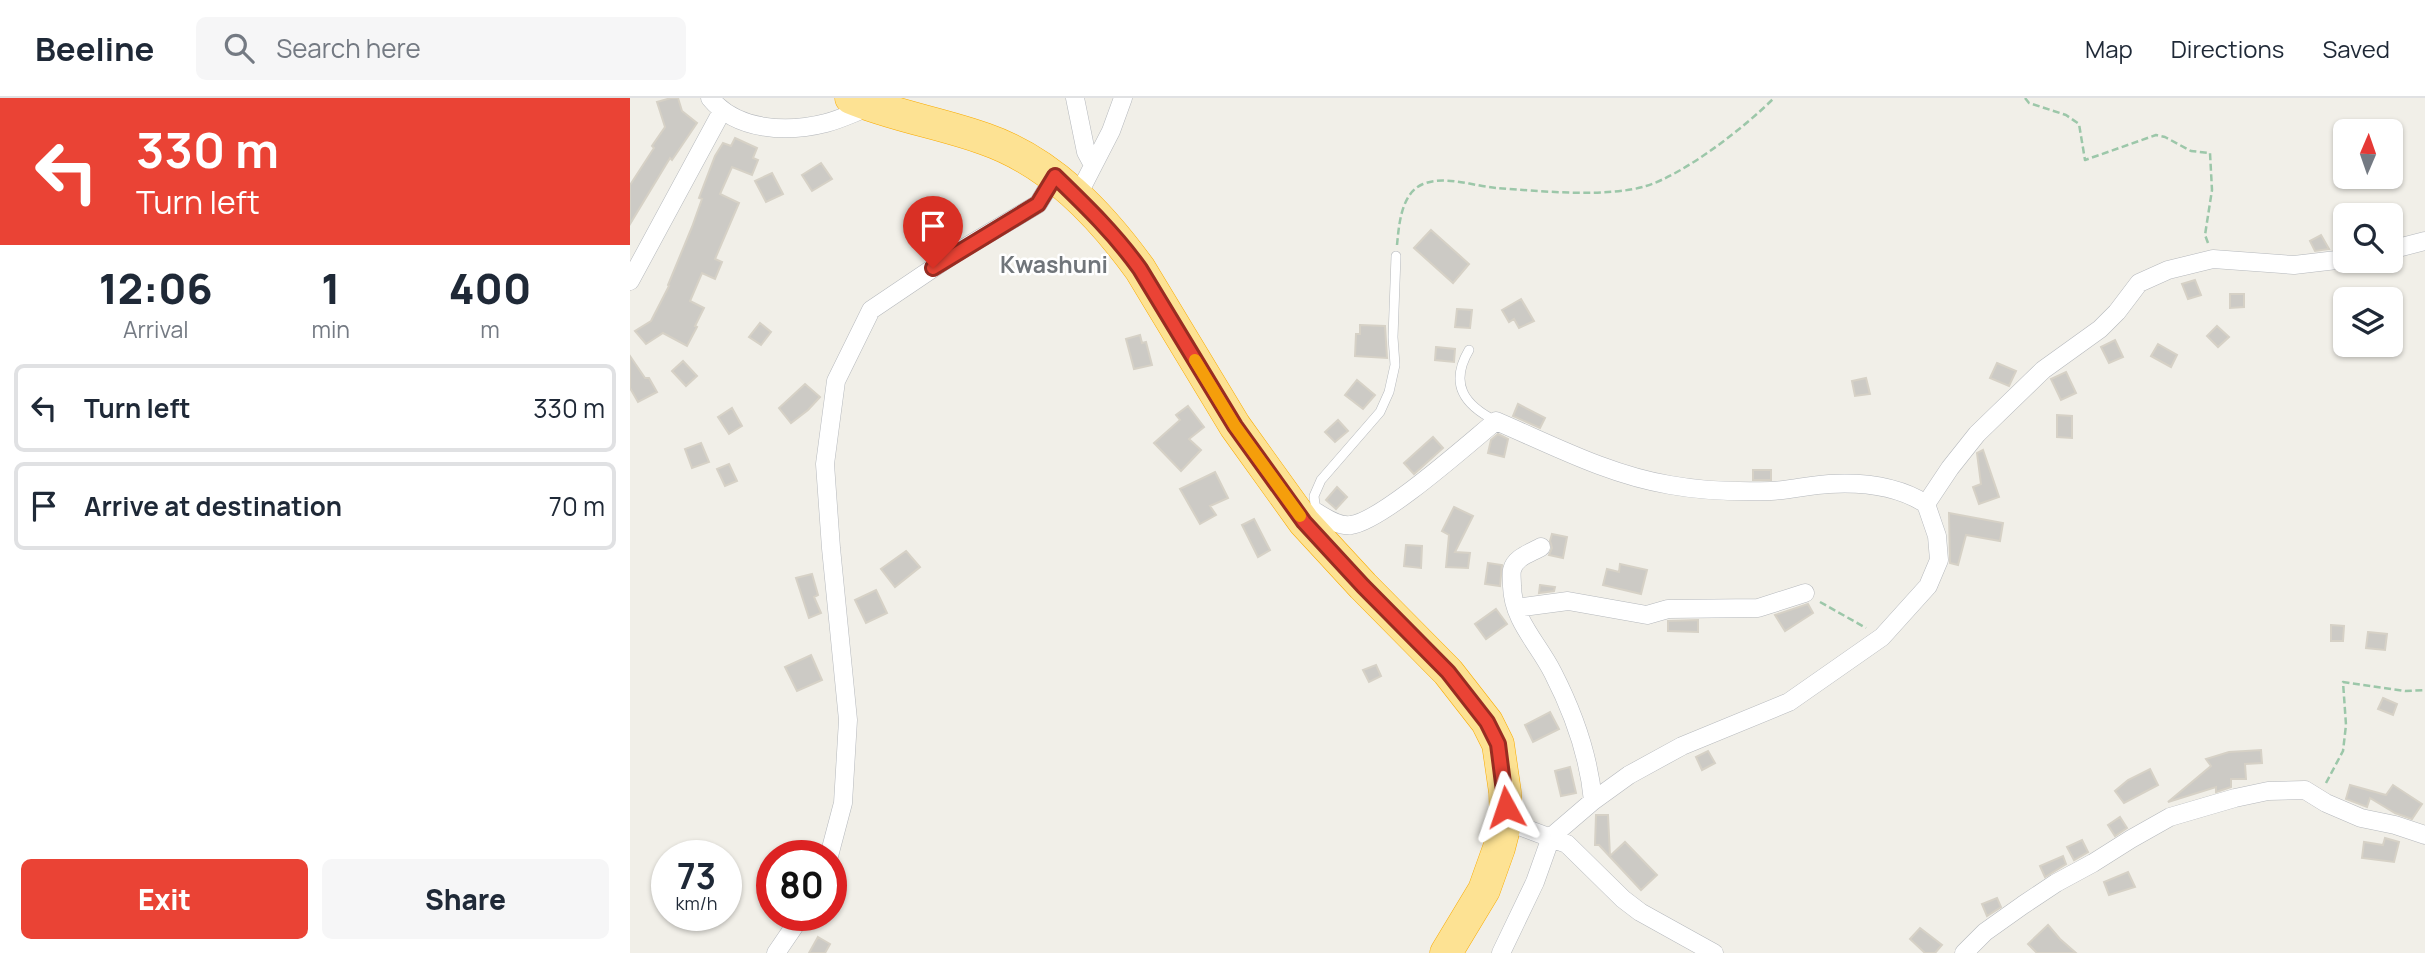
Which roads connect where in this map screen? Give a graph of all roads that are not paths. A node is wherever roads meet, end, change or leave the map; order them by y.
1 (1075, 98) edge
2 (1123, 98) edge
3 (862, 102) edge
4 (716, 104) edge
5 (1093, 165) junction
6 (1066, 186) junction
7 (2425, 241) edge
8 (2403, 247) edge
9 (1396, 256) road end
10 (2333, 260) edge
11 (630, 281) edge
12 (1469, 350) dead end
13 (1496, 421) junction
14 (1926, 504) junction
15 (1310, 517) junction
16 (1541, 547) dead end
17 (1805, 593) road end
18 (1516, 608) junction
19 (1593, 801) junction
20 (1506, 821) junction
21 (2425, 835) edge
22 (1551, 837) junction
23 (833, 840) edge
24 (791, 931) edge
25 (776, 953) edge
26 (1446, 953) edge
27 (1501, 953) edge
28 (1714, 953) edge
29 (1964, 953) edge

1 - 5 street
2 - 5 street
3 - 4 street
3 - 6 highway
4 - 11 street
5 - 6 street
6 - 15 highway
6 - 23 street
7 - 8 street
9 - 15 lane
10 - 14 street
12 - 13 lane
13 - 14 street
13 - 15 street
14 - 19 street
15 - 20 highway
16 - 18 street
17 - 18 street
18 - 19 street
19 - 22 street
20 - 22 street
20 - 26 highway
21 - 29 street
22 - 27 street
22 - 28 street
24 - 25 street

